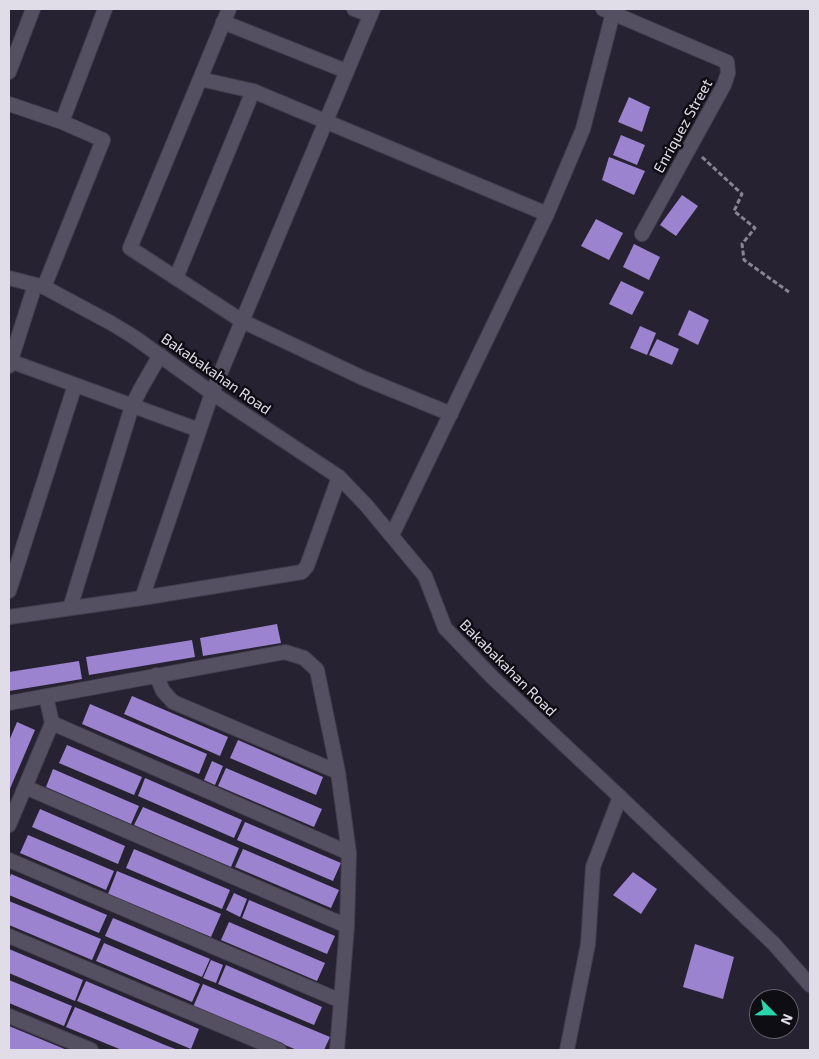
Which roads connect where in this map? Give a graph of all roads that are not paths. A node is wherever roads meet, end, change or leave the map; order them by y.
1 (33, 9) edge
2 (105, 9) edge
3 (354, 9) edge
4 (610, 10) edge
5 (371, 12) edge
6 (226, 15) edge
7 (346, 71) junction
8 (9, 72) edge
9 (200, 80) junction
10 (253, 91) junction
11 (9, 104) edge
12 (62, 122) junction
13 (326, 122) junction
14 (547, 214) junction
15 (642, 234) dead end
16 (9, 278) edge
17 (176, 278) junction
18 (39, 286) junction
19 (242, 321) junction
20 (160, 355) junction
21 (9, 363) edge
22 (75, 385) junction
23 (212, 393) junction
24 (132, 406) junction
25 (451, 414) junction
26 (199, 430) junction
27 (339, 477) junction
28 (392, 535) junction
29 (9, 591) edge
30 (142, 598) junction
31 (70, 608) junction
32 (9, 617) edge
33 (156, 675) junction
34 (46, 696) junction
35 (9, 703) edge
36 (52, 723) junction
37 (338, 772) junction
38 (25, 788) junction
39 (620, 797) junction
40 (9, 825) edge
41 (349, 853) junction
42 (9, 860) edge
43 (347, 926) junction
44 (9, 936) edge
45 (810, 985) edge
46 (341, 1001) junction
47 (9, 1016) edge
48 (91, 1050) edge
49 (279, 1050) edge
50 (337, 1050) edge
51 (567, 1050) edge

1 - 8 street
2 - 12 street
3 - 5 street
4 - 14 street
4 - 15 street, Enriquez Street
5 - 7 street
6 - 7 street
6 - 9 street
7 - 13 street
9 - 10 street
9 - 17 street
10 - 13 street
10 - 17 street
11 - 12 street
12 - 18 street
13 - 14 street
13 - 19 street
14 - 25 street
16 - 18 street, Bakabakahan Road
17 - 19 street
18 - 20 street, Bakabakahan Road
18 - 21 street
19 - 23 street
19 - 25 street
20 - 23 street, Bakabakahan Road
20 - 24 street
21 - 22 street
22 - 24 street
22 - 29 street
23 - 26 street
23 - 27 street, Bakabakahan Road
24 - 26 street
24 - 31 street
25 - 28 street
26 - 30 street
27 - 28 street, Bakabakahan Road
27 - 30 street
28 - 39 street, Bakabakahan Road
30 - 31 street
31 - 32 street
33 - 34 street
33 - 37 street
33 - 37 street
34 - 35 street
34 - 36 street
36 - 38 street
36 - 41 street
37 - 41 street
38 - 40 street
38 - 43 street
39 - 45 street, Bakabakahan Road
39 - 51 street
41 - 43 street
42 - 46 street
43 - 46 street
44 - 49 street
46 - 50 street
47 - 48 street

